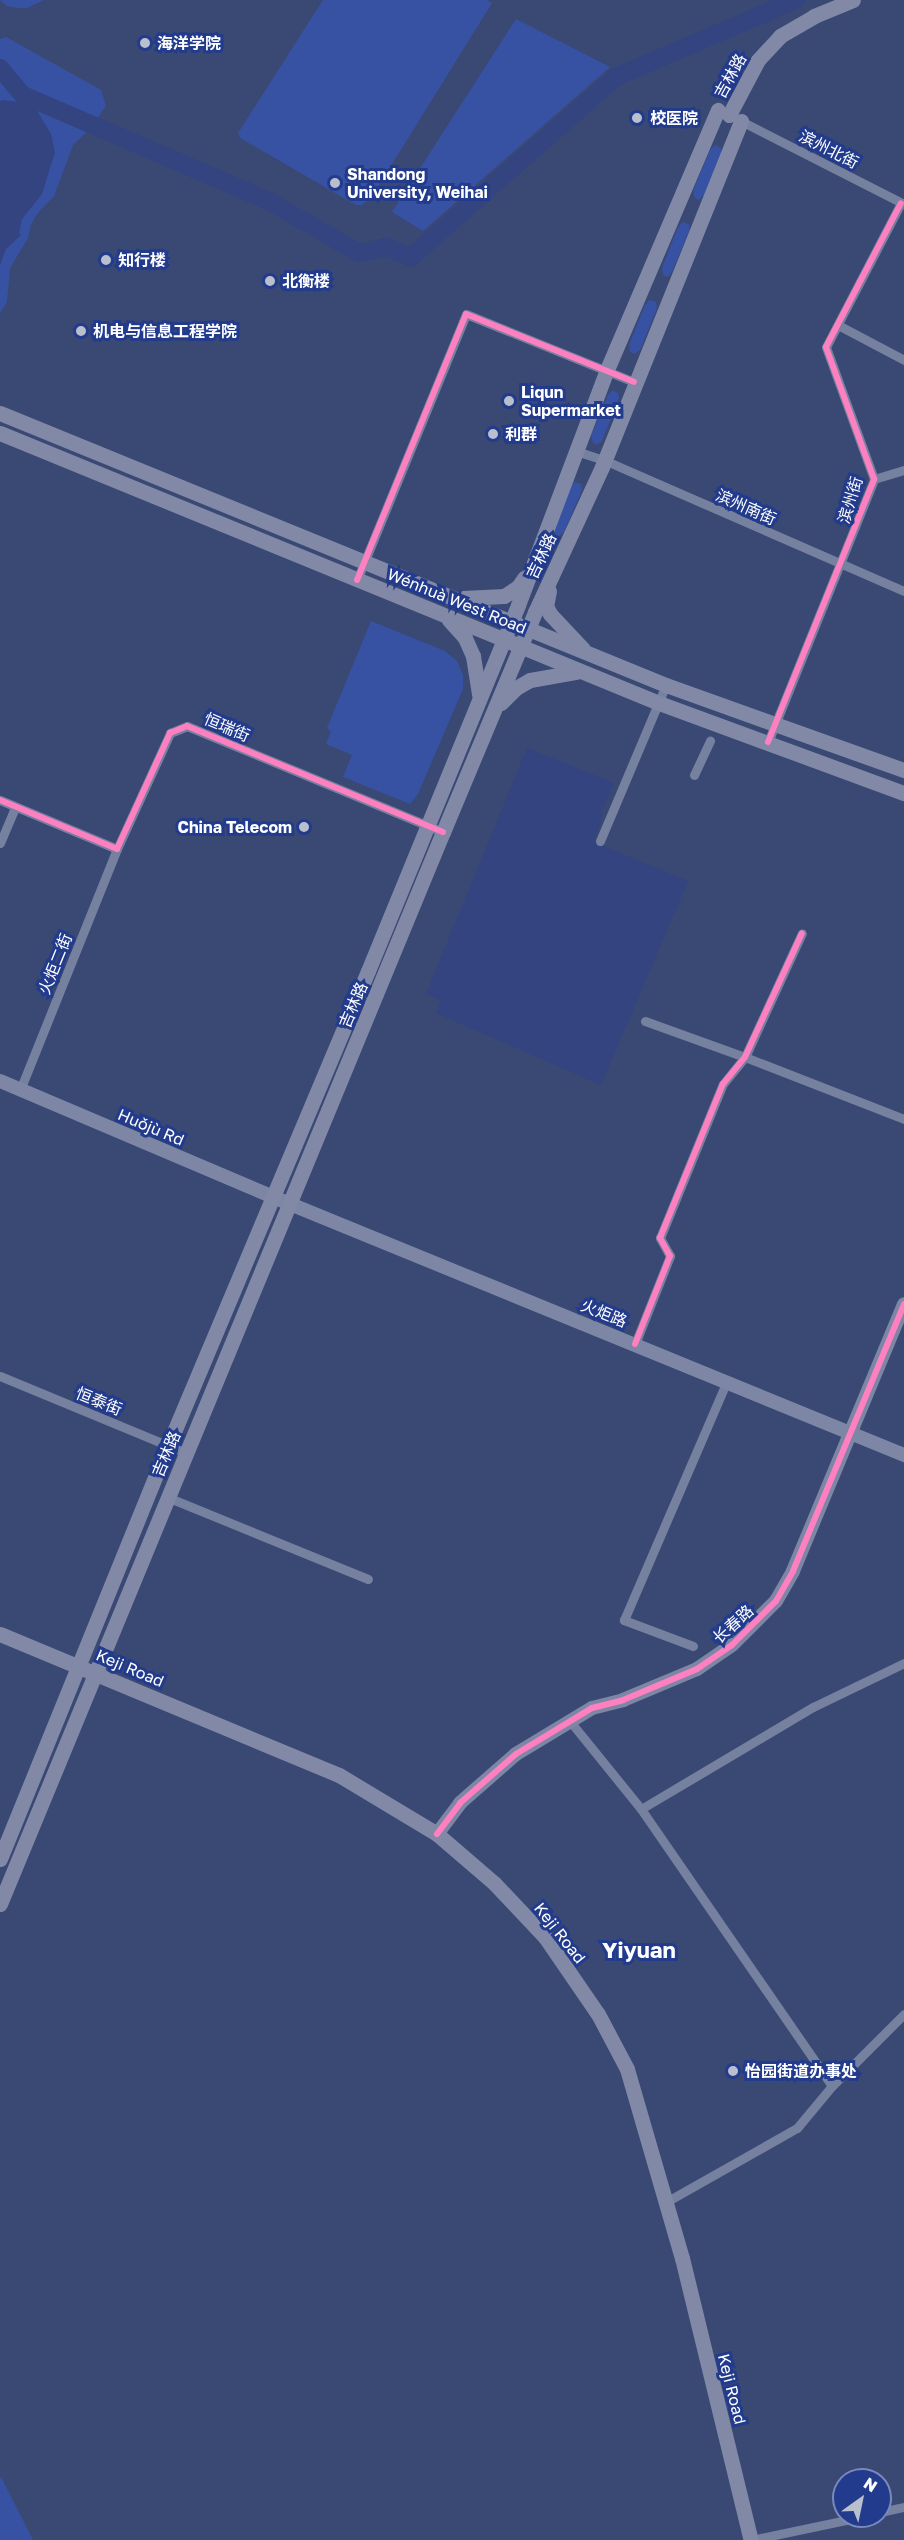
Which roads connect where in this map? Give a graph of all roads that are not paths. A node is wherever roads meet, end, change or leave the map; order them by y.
1 (853, 0) edge
2 (729, 115) junction
3 (902, 203) edge
4 (838, 326) junction
5 (904, 360) edge
6 (606, 372) junction
7 (634, 382) junction
8 (0, 413) edge
9 (0, 433) edge
10 (576, 451) junction
11 (604, 460) junction
12 (904, 470) edge
13 (874, 479) junction
14 (365, 563) junction
15 (841, 565) junction
16 (530, 567) junction
17 (551, 579) junction
18 (357, 580) junction
19 (904, 591) edge
20 (453, 598) junction
21 (445, 616) junction
22 (511, 621) junction
23 (528, 628) junction
24 (504, 640) junction
25 (521, 647) junction
26 (587, 653) junction
27 (582, 672) junction
28 (666, 685) junction
29 (479, 699) junction
30 (658, 704) junction
31 (495, 710) junction
32 (775, 723) junction
33 (711, 740) dead end
34 (768, 742) junction
35 (904, 770) edge
36 (694, 775) dead end
37 (904, 793) edge
38 (0, 800) edge
39 (15, 807) junction
40 (428, 825) junction
41 (443, 831) junction
42 (600, 841) dead end
43 (0, 843) edge
44 (117, 849) junction
45 (802, 933) dead end
46 (645, 1021) dead end
47 (745, 1057) junction
48 (0, 1081) edge
49 (20, 1089) junction
50 (904, 1119) edge
51 (273, 1197) junction
52 (290, 1204) junction
53 (904, 1304) edge
54 (635, 1344) junction
55 (0, 1376) edge
56 (727, 1381) junction
57 (851, 1432) junction
58 (168, 1446) junction
59 (186, 1453) junction
60 (904, 1455) edge
61 (167, 1497) junction
62 (368, 1579) dead end
63 (0, 1634) edge
64 (693, 1646) dead end
65 (904, 1663) edge
66 (79, 1666) junction
67 (96, 1673) junction
68 (569, 1720) junction
69 (641, 1809) junction
70 (437, 1834) junction
71 (0, 1858) edge
72 (0, 1904) edge
73 (904, 2014) edge
74 (832, 2086) junction
75 (666, 2202) junction
76 (832, 2523) edge
77 (751, 2540) edge

1 - 2 main road, 吉林路
2 - 3 street, 滨州北街
2 - 6 main road, 吉林路
2 - 7 main road, 吉林路
3 - 4 street, 滨州街
4 - 5 street
4 - 13 street, 滨州街
6 - 7 street
6 - 10 main road, 吉林路
6 - 14 street
7 - 11 main road, 吉林路
8 - 14 main road, Wénhuà West Road
9 - 18 main road, Wénhuà West Road
10 - 11 street, 滨州南街
10 - 16 main road, 吉林路
11 - 15 street, 滨州南街
11 - 17 main road, 吉林路
12 - 13 street
13 - 15 street, 滨州街
14 - 18 street
14 - 20 main road, Wénhuà West Road
15 - 19 street, 滨州南街
15 - 32 street, 滨州街
16 - 20 main road
16 - 22 main road, 吉林路
17 - 23 main road, 吉林路
17 - 26 main road
18 - 21 main road, Wénhuà West Road
20 - 22 main road, Wénhuà West Road
21 - 24 main road, Wénhuà West Road
21 - 29 main road
22 - 23 main road, Wénhuà West Road
22 - 24 main road, 吉林路
23 - 25 main road, 吉林路
23 - 26 main road, Wénhuà West Road
24 - 25 main road, Wénhuà West Road
24 - 29 main road, 吉林路
25 - 27 main road, Wénhuà West Road
25 - 31 main road, 吉林路
26 - 28 main road, Wénhuà West Road
27 - 30 main road, Wénhuà West Road
27 - 31 main road
28 - 30 street
28 - 32 main road, Wénhuà West Road
29 - 40 main road, 吉林路
30 - 34 main road, Wénhuà West Road
30 - 42 street
31 - 41 main road, 吉林路
32 - 34 street, 滨州街
32 - 35 main road, Wénhuà West Road
33 - 36 street
34 - 37 main road, Wénhuà West Road
38 - 39 street
39 - 43 street
39 - 44 street
40 - 41 street, 恒瑞街
40 - 44 street, 恒瑞街
40 - 51 main road, 吉林路
41 - 52 main road, 吉林路
44 - 49 street, 火炬二街
45 - 47 street
46 - 47 street
47 - 50 street
47 - 54 street
48 - 49 main road, Huǒjù Rd
49 - 51 main road, Huǒjù Rd
51 - 52 main road, Huǒjù Rd
51 - 58 main road, 吉林路
52 - 54 main road, 火炬路
52 - 59 main road, 吉林路
53 - 57 main road, 长春路
54 - 56 main road, 火炬路
55 - 58 street, 恒泰街
56 - 57 main road, 火炬路
56 - 64 street
57 - 60 main road, 火炬路
57 - 68 main road, 长春路
58 - 59 street, 恒泰街
58 - 66 main road, 吉林路
59 - 61 main road, 吉林路
61 - 62 street
61 - 67 main road, 吉林路
63 - 66 main road, Keji Road
65 - 69 street
66 - 67 main road, Keji Road
66 - 71 main road, 吉林路
67 - 70 main road, Keji Road
67 - 72 main road, 吉林路
68 - 69 street
68 - 70 main road, 长春路
69 - 74 street
70 - 75 main road, Keji Road
73 - 74 street
74 - 75 street
75 - 77 main road, Keji Road
76 - 77 street

